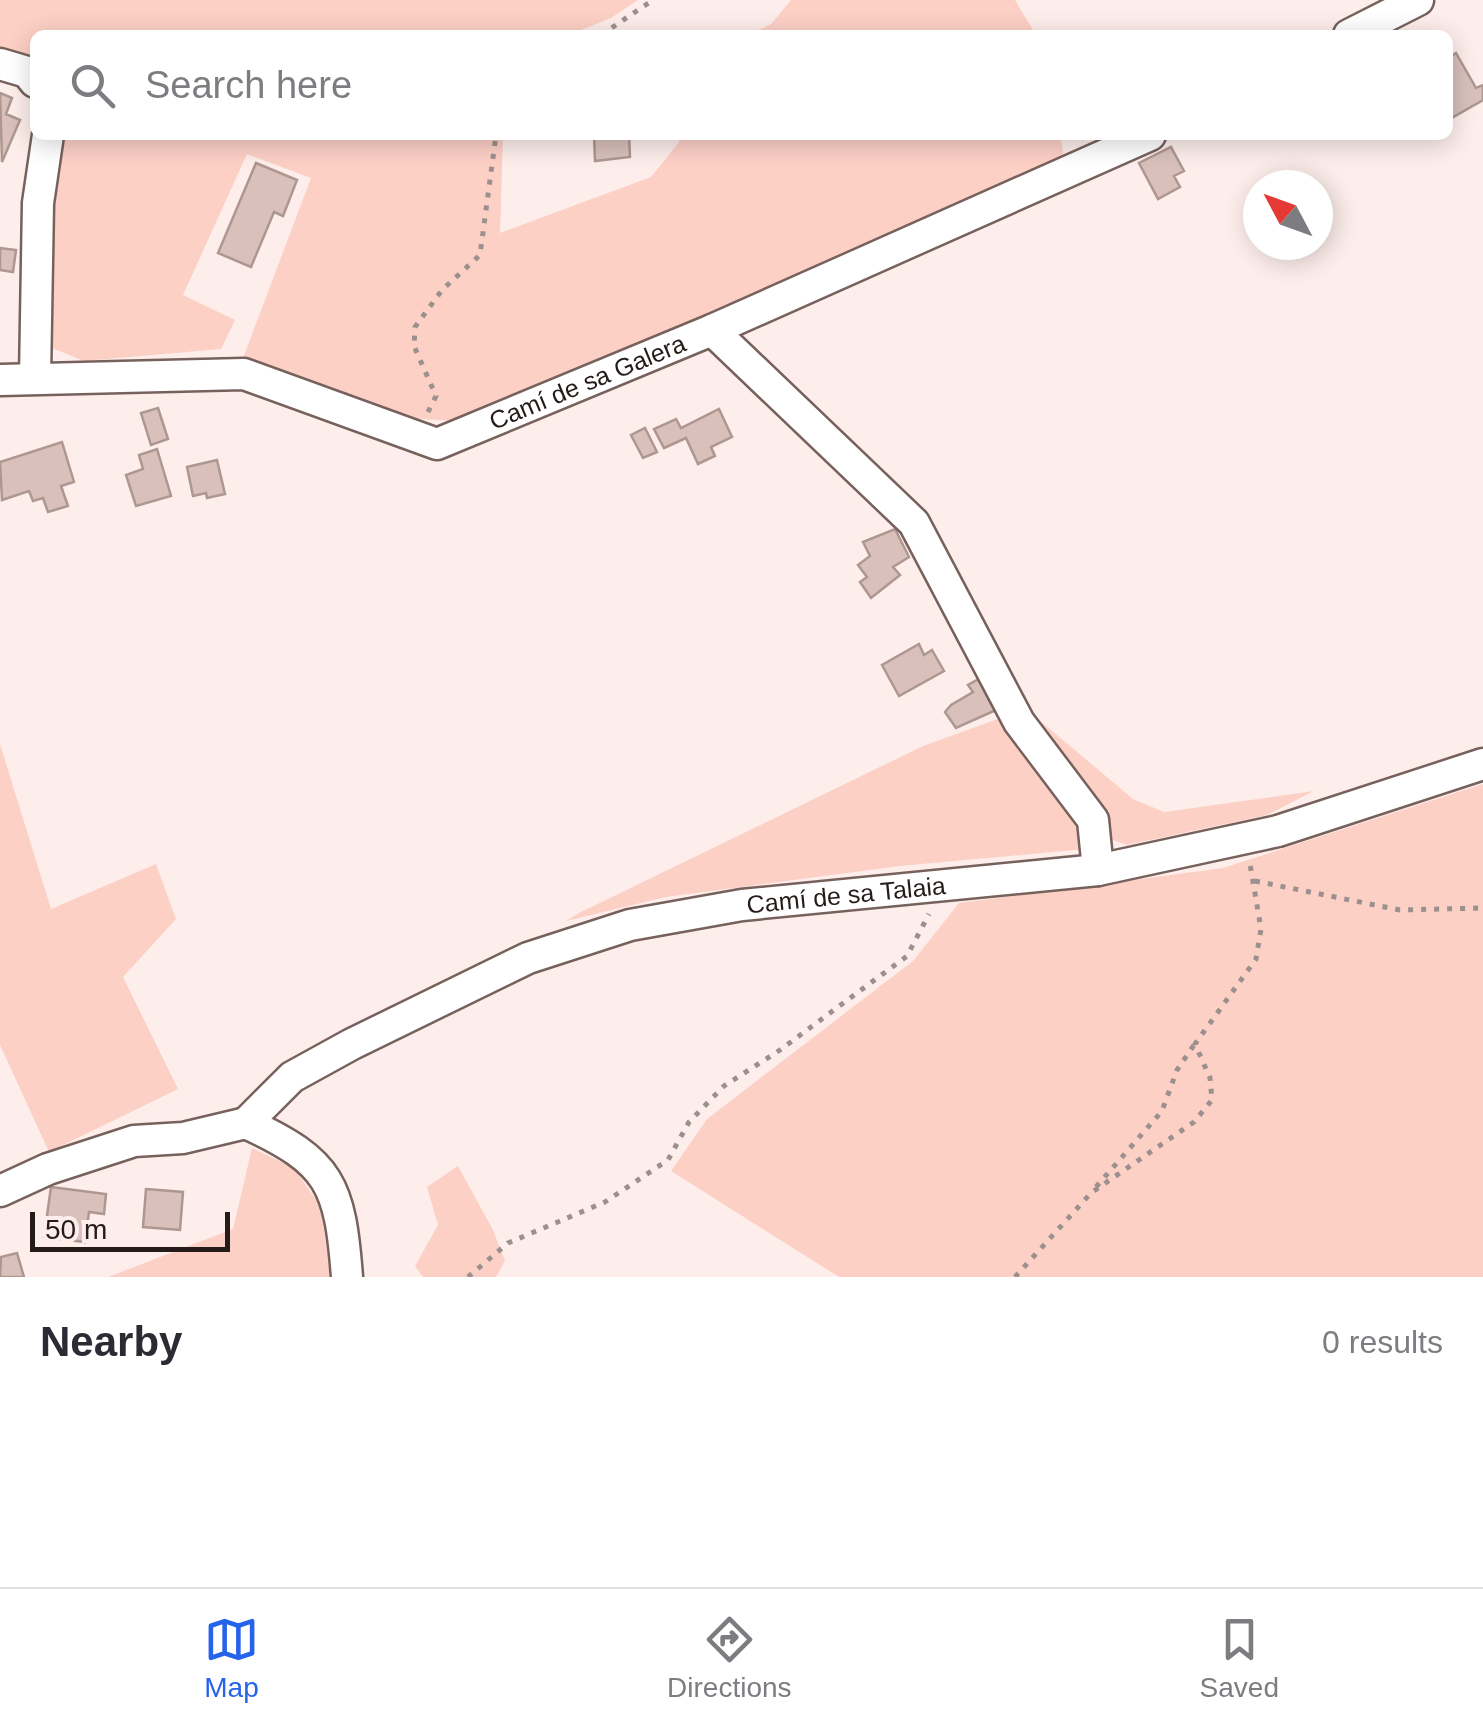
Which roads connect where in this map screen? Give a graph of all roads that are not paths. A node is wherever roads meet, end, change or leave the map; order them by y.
1 (1418, 0) edge
2 (1359, 30) edge
3 (0, 64) edge
4 (30, 76) edge
5 (47, 140) edge
6 (1139, 140) edge
7 (712, 330) junction
8 (35, 378) junction
9 (0, 380) edge
10 (1483, 764) edge
11 (1098, 870) junction
12 (246, 1123) junction
13 (0, 1191) edge
14 (347, 1277) edge

1 - 2 street
3 - 4 street
5 - 8 street
6 - 7 street, Camí de sa Galera
7 - 8 street, Camí de sa Galera
7 - 11 street
8 - 9 street, Camí de sa Galera
10 - 11 street, Camí de sa Talaia
11 - 12 street, Camí de sa Talaia
12 - 13 street
12 - 14 street

